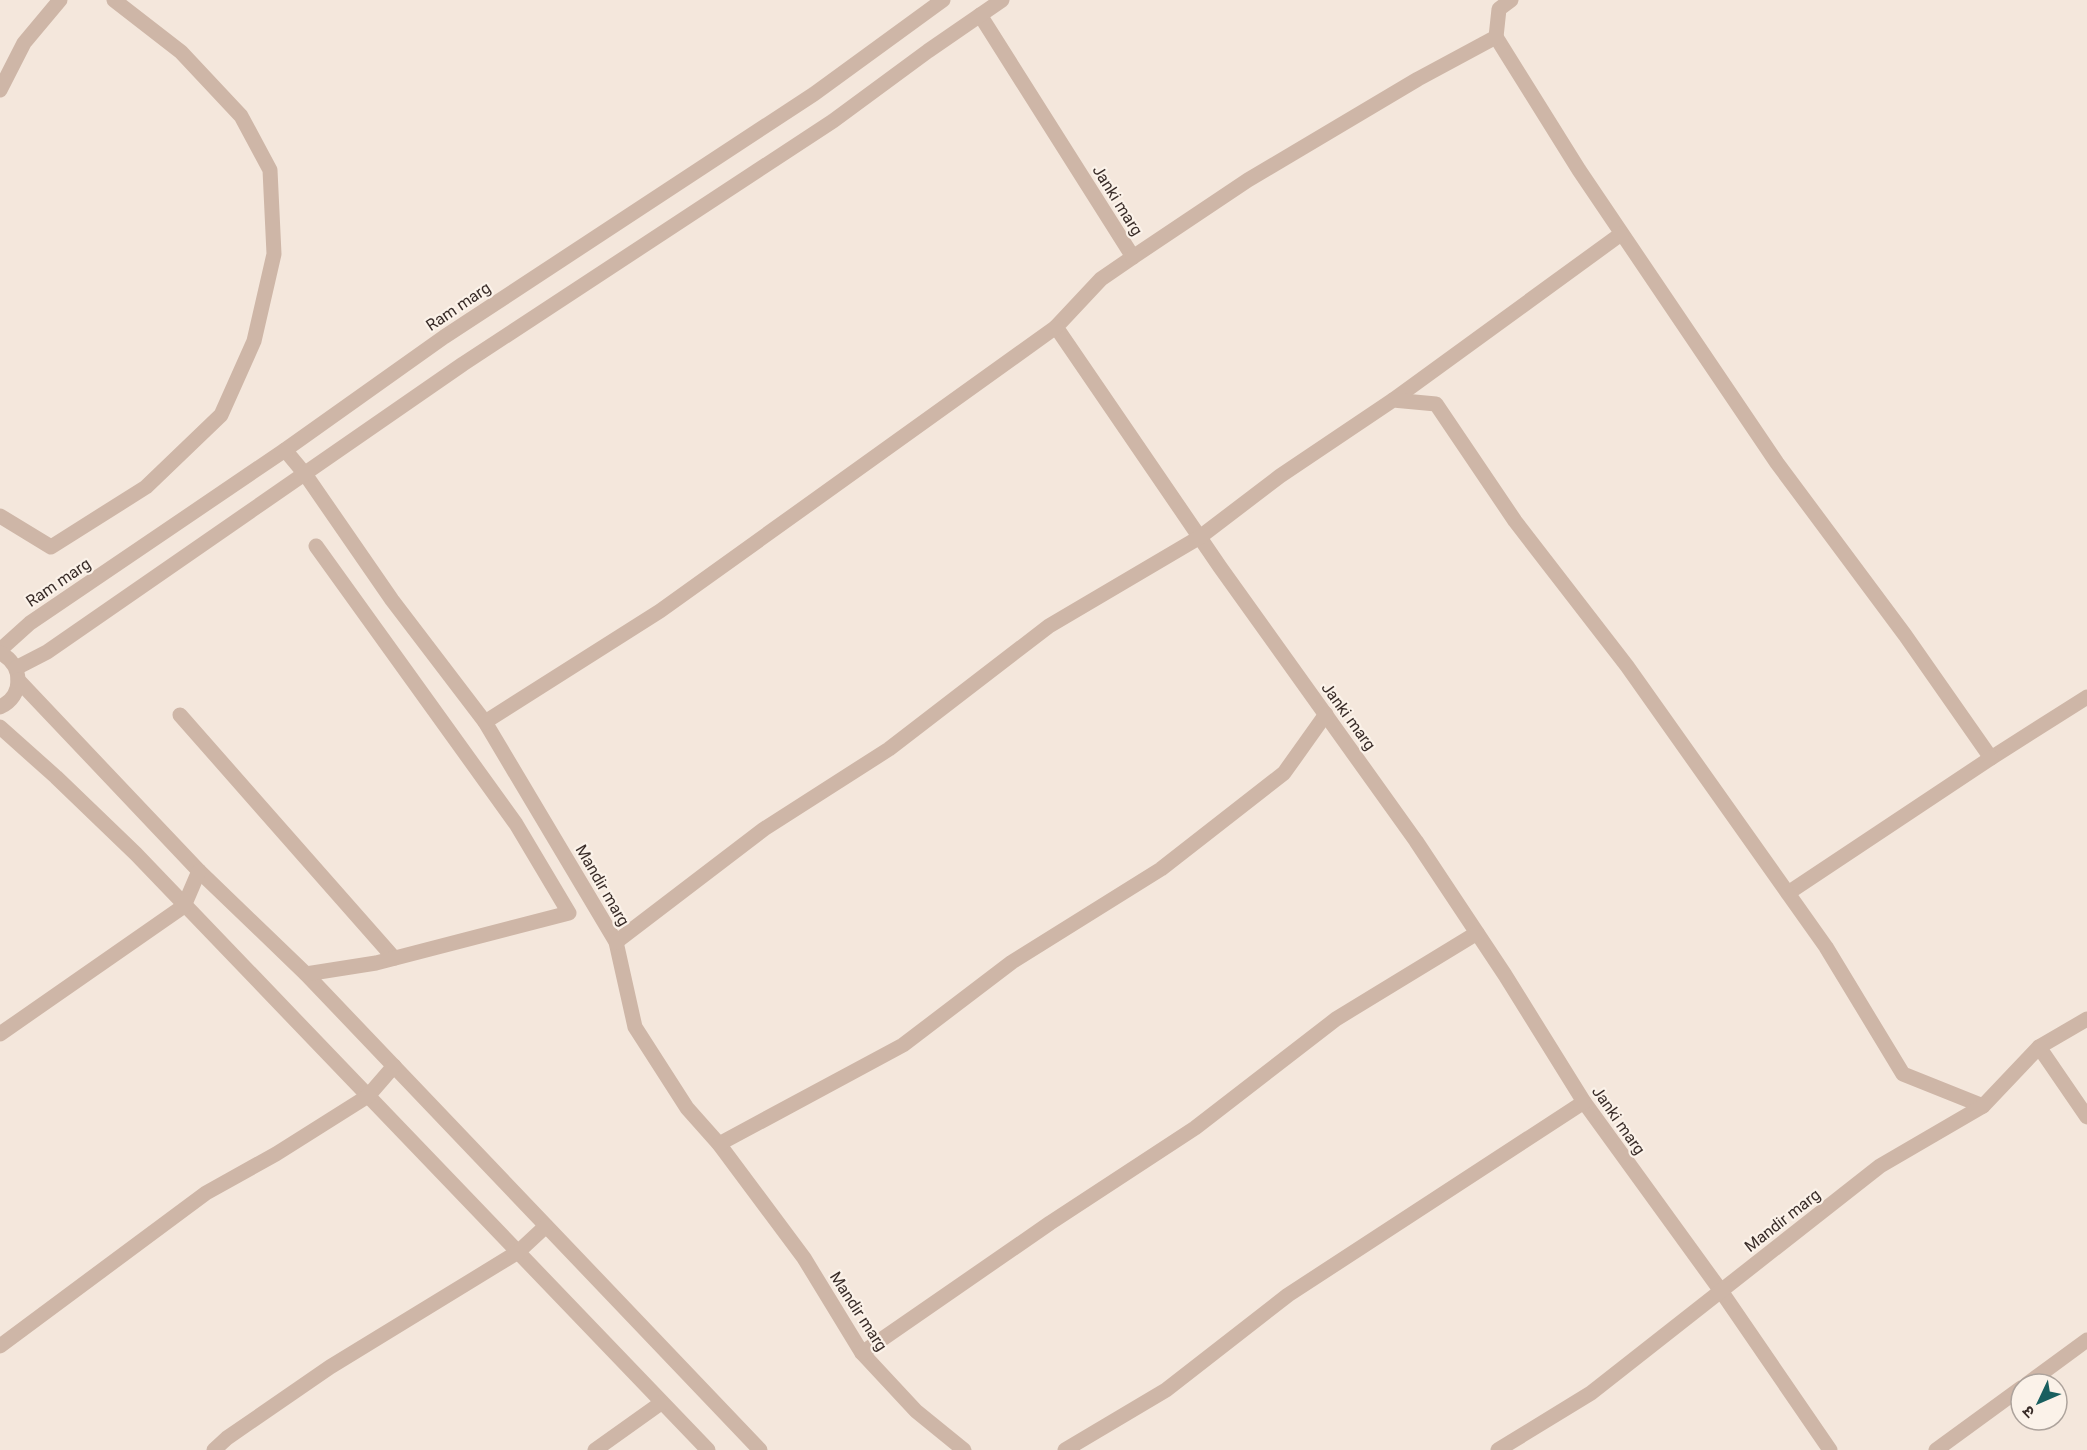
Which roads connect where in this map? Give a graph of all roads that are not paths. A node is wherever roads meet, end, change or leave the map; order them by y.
1 (60, 0) edge
2 (114, 0) edge
3 (943, 0) edge
4 (1002, 0) edge
5 (1511, 0) edge
6 (980, 15) junction
7 (1496, 37) junction
8 (0, 90) edge
9 (1622, 234) junction
10 (1133, 257) junction
11 (1056, 327) junction
12 (1393, 400) junction
13 (285, 450) junction
14 (305, 474) junction
15 (0, 516) edge
16 (1200, 537) junction
17 (316, 546) dead end
18 (0, 652) edge
19 (17, 674) junction
20 (2087, 697) edge
21 (0, 707) edge
22 (1326, 714) junction
23 (180, 715) dead end
24 (485, 722) junction
25 (0, 727) edge
26 (1991, 758) junction
27 (199, 870) junction
28 (1788, 893) junction
29 (184, 906) junction
30 (1477, 933) junction
31 (616, 942) junction
32 (394, 958) junction
33 (306, 974) junction
34 (2087, 1019) edge
35 (0, 1034) edge
36 (2039, 1047) junction
37 (394, 1066) junction
38 (368, 1096) junction
39 (1584, 1102) junction
40 (1983, 1106) junction
41 (2087, 1117) edge
42 (719, 1144) junction
43 (546, 1226) junction
44 (518, 1252) junction
45 (1720, 1291) junction
46 (2087, 1340) edge
47 (0, 1346) edge
48 (862, 1353) junction
49 (2043, 1372) edge
50 (2009, 1397) edge
51 (661, 1403) junction
52 (214, 1450) edge
53 (595, 1450) edge
54 (708, 1450) edge
55 (760, 1450) edge
56 (964, 1450) edge
57 (1065, 1450) edge
58 (1498, 1450) edge
59 (1830, 1450) edge
60 (1936, 1450) edge

1 - 8 street
2 - 15 street
3 - 13 street, Ram marg
4 - 6 street
5 - 7 street
6 - 10 street, Janki marg
6 - 14 street
7 - 9 street
7 - 10 street
9 - 12 street
9 - 26 street
10 - 11 street, Janki marg
11 - 16 street, Janki marg
11 - 24 street
12 - 16 street
12 - 28 street
13 - 14 street, Mandir marg
13 - 18 street, Ram marg
14 - 19 street
14 - 24 street, Mandir marg
16 - 22 street, Janki marg
16 - 31 street
17 - 32 street
18 - 19 street
19 - 21 street
19 - 27 street
20 - 26 street
22 - 30 street, Janki marg
22 - 42 street
23 - 32 street
24 - 31 street, Mandir marg
25 - 29 street
26 - 28 street
27 - 29 street
27 - 33 street
28 - 40 street
29 - 35 street
29 - 38 street
30 - 39 street, Janki marg
30 - 48 street
31 - 42 street, Mandir marg
32 - 33 street
33 - 37 street
34 - 36 street, Mandir marg
36 - 40 street, Mandir marg
36 - 41 street
37 - 38 street
37 - 43 street
38 - 44 street
38 - 47 street
39 - 45 street, Janki marg
39 - 57 street
40 - 45 street, Mandir marg
42 - 48 street, Mandir marg
43 - 44 street
43 - 55 street
44 - 51 street
44 - 52 street
45 - 58 street, Mandir marg
45 - 59 street, Janki marg
46 - 49 street
48 - 56 street, Mandir marg
50 - 60 street
51 - 53 street
51 - 54 street

